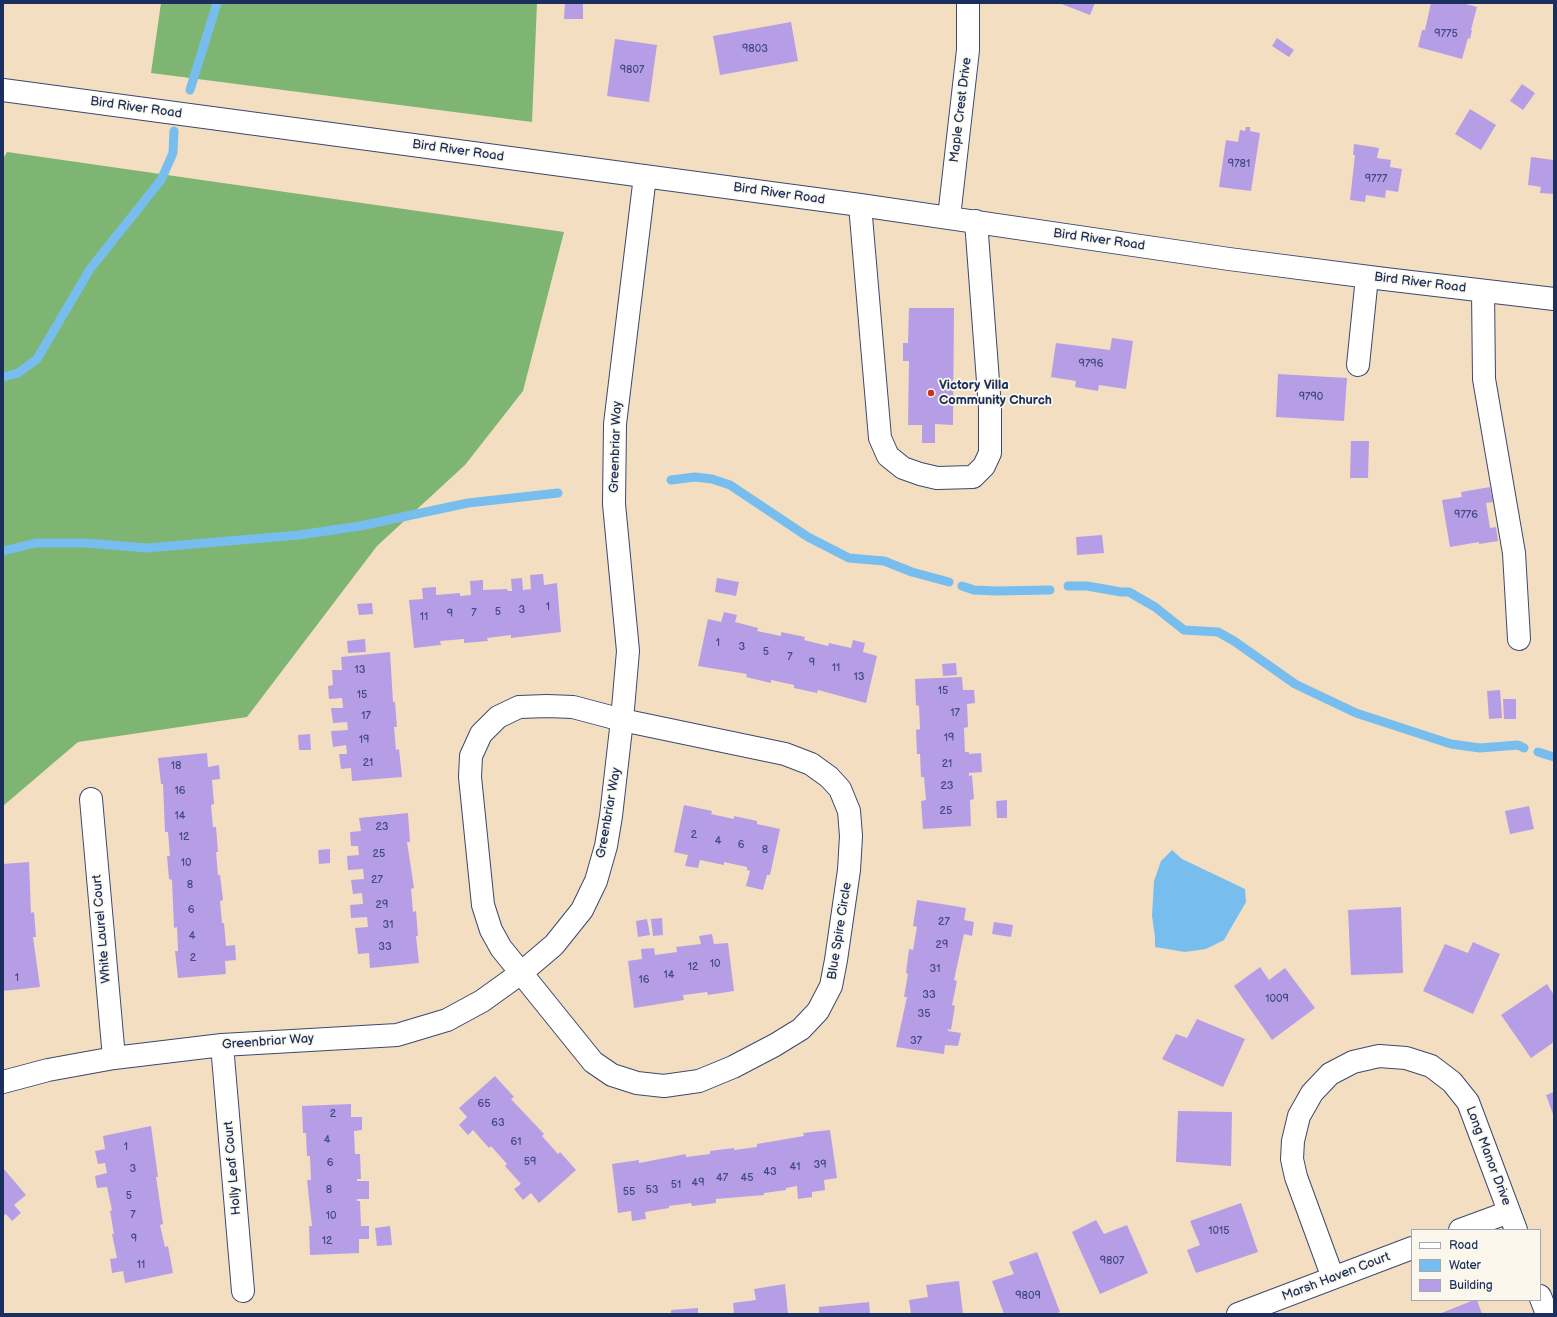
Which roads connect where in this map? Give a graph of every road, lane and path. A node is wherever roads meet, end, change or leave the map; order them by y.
1 (968, 3) edge
2 (3, 90) edge
3 (645, 176) junction
4 (860, 204) junction
5 (949, 217) junction
6 (976, 221) junction
7 (1368, 277) junction
8 (1483, 291) junction
9 (1554, 299) edge
10 (1358, 364) dead end
11 (1519, 639) dead end
12 (622, 720) junction
13 (91, 800) dead end
14 (521, 973) junction
15 (222, 1045) junction
16 (114, 1058) junction
17 (3, 1082) edge
18 (1512, 1221) edge
19 (1466, 1229) edge
20 (1411, 1248) edge
21 (1333, 1278) junction
22 (243, 1291) dead end
23 (1541, 1299) edge
24 (1238, 1314) edge
25 (1547, 1314) edge

1 - 5 street, Maple Crest Drive
2 - 3 street, Bird River Road
3 - 4 street, Bird River Road
3 - 12 street, Greenbriar Way
4 - 5 street, Bird River Road
4 - 6 street
5 - 6 street, Bird River Road
6 - 7 street, Bird River Road
7 - 8 street, Bird River Road
7 - 10 street
8 - 9 street, Bird River Road
8 - 11 street
12 - 14 street, Greenbriar Way
12 - 14 street
12 - 14 street, Blue Spire Circle
13 - 16 street, White Laurel Court
14 - 15 street, Greenbriar Way
15 - 16 street, Greenbriar Way
15 - 22 street, Holly Leaf Court
16 - 17 street, Greenbriar Way
18 - 19 street
18 - 21 street, Long Manor Drive
20 - 21 street, Marsh Haven Court
21 - 24 street, Marsh Haven Court
23 - 25 street

